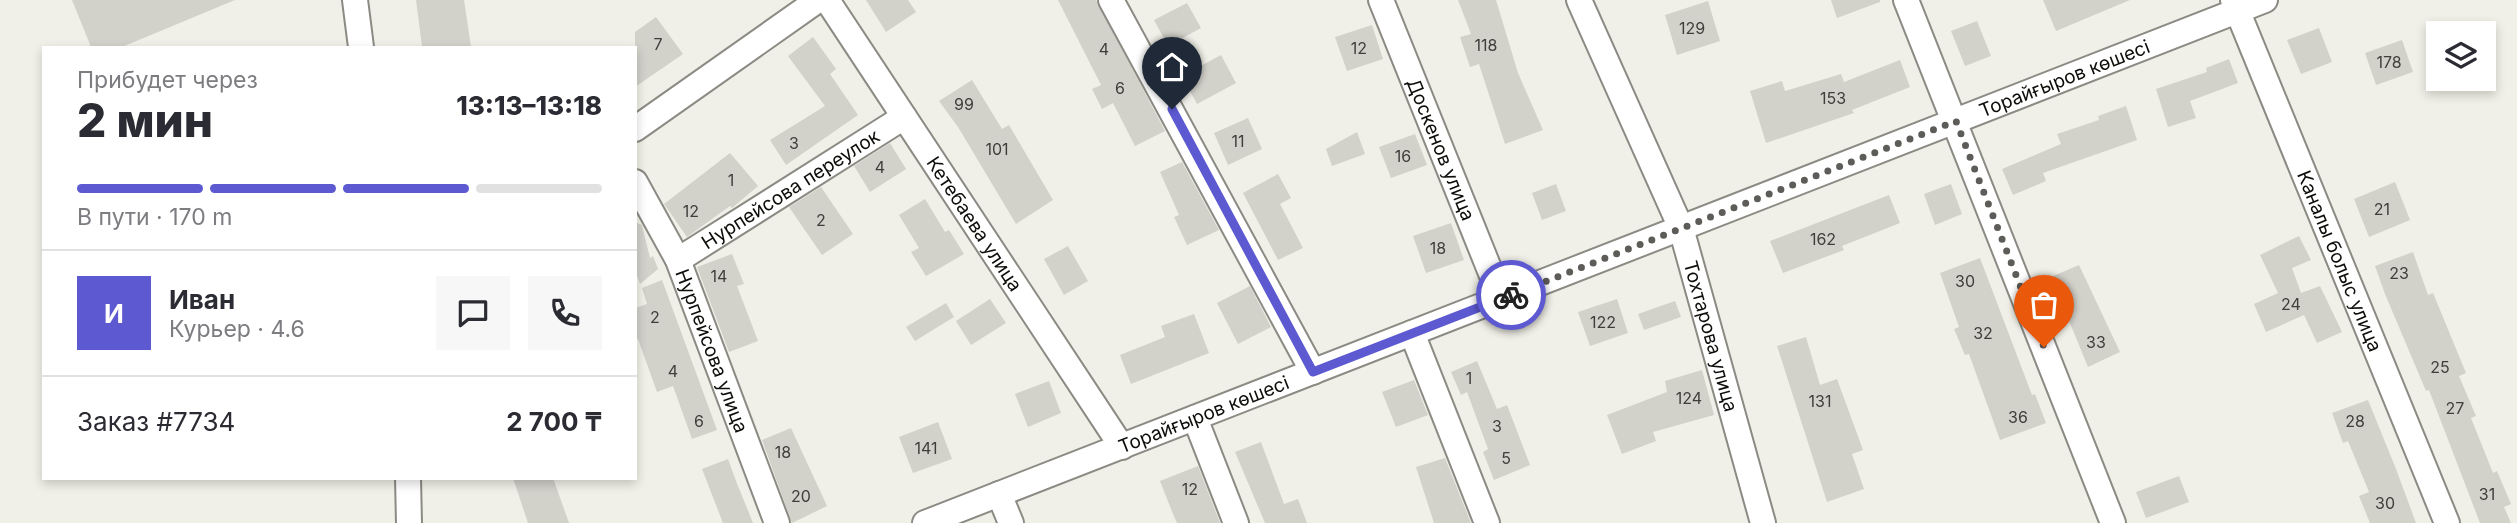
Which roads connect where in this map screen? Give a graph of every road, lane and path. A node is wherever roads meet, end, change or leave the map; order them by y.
1 (355, 0) edge
2 (818, 0) edge
3 (827, 0) edge
4 (1111, 0) edge
5 (1381, 0) edge
6 (1580, 0) edge
7 (1906, 0) edge
8 (2265, 0) edge
9 (2235, 5) edge
10 (361, 46) edge
11 (904, 117) junction
12 (1956, 121) junction
13 (637, 128) edge
14 (637, 186) edge
15 (1681, 228) junction
16 (678, 260) junction
17 (1501, 298) junction
18 (1412, 333) junction
19 (1313, 372) junction
20 (1195, 418) junction
21 (1122, 447) junction
22 (408, 480) edge
23 (999, 495) junction
24 (409, 523) edge
25 (777, 523) edge
26 (925, 523) edge
27 (1011, 523) edge
28 (1236, 523) edge
29 (1487, 523) edge
30 (1763, 523) edge
31 (2113, 523) edge
32 (2447, 523) edge

1 - 10 street
2 - 13 street
3 - 11 street, Кетебаева улица
4 - 19 street
5 - 17 street, Доскенов улица
6 - 15 street, Тохтарова улица
7 - 12 street
8 - 9 street, Торайғыров көшесі
9 - 12 street, Торайғыров көшесі
9 - 32 street, Каналы болыс улица
11 - 16 street, Нурпейсова переулок
11 - 21 street, Кетебаева улица
12 - 15 street, Торайғыров көшесі
12 - 31 street
14 - 16 street, Нурпейсова улица
15 - 17 street, Торайғыров көшесі
15 - 30 street, Тохтарова улица
16 - 25 street, Нурпейсова улица
17 - 18 street, Торайғыров көшесі
18 - 19 street, Торайғыров көшесі
18 - 29 street
19 - 20 street, Торайғыров көшесі
20 - 21 street, Торайғыров көшесі
20 - 28 street
21 - 23 street, Торайғыров көшесі
22 - 24 street
23 - 26 street, Торайғыров көшесі
23 - 27 street

